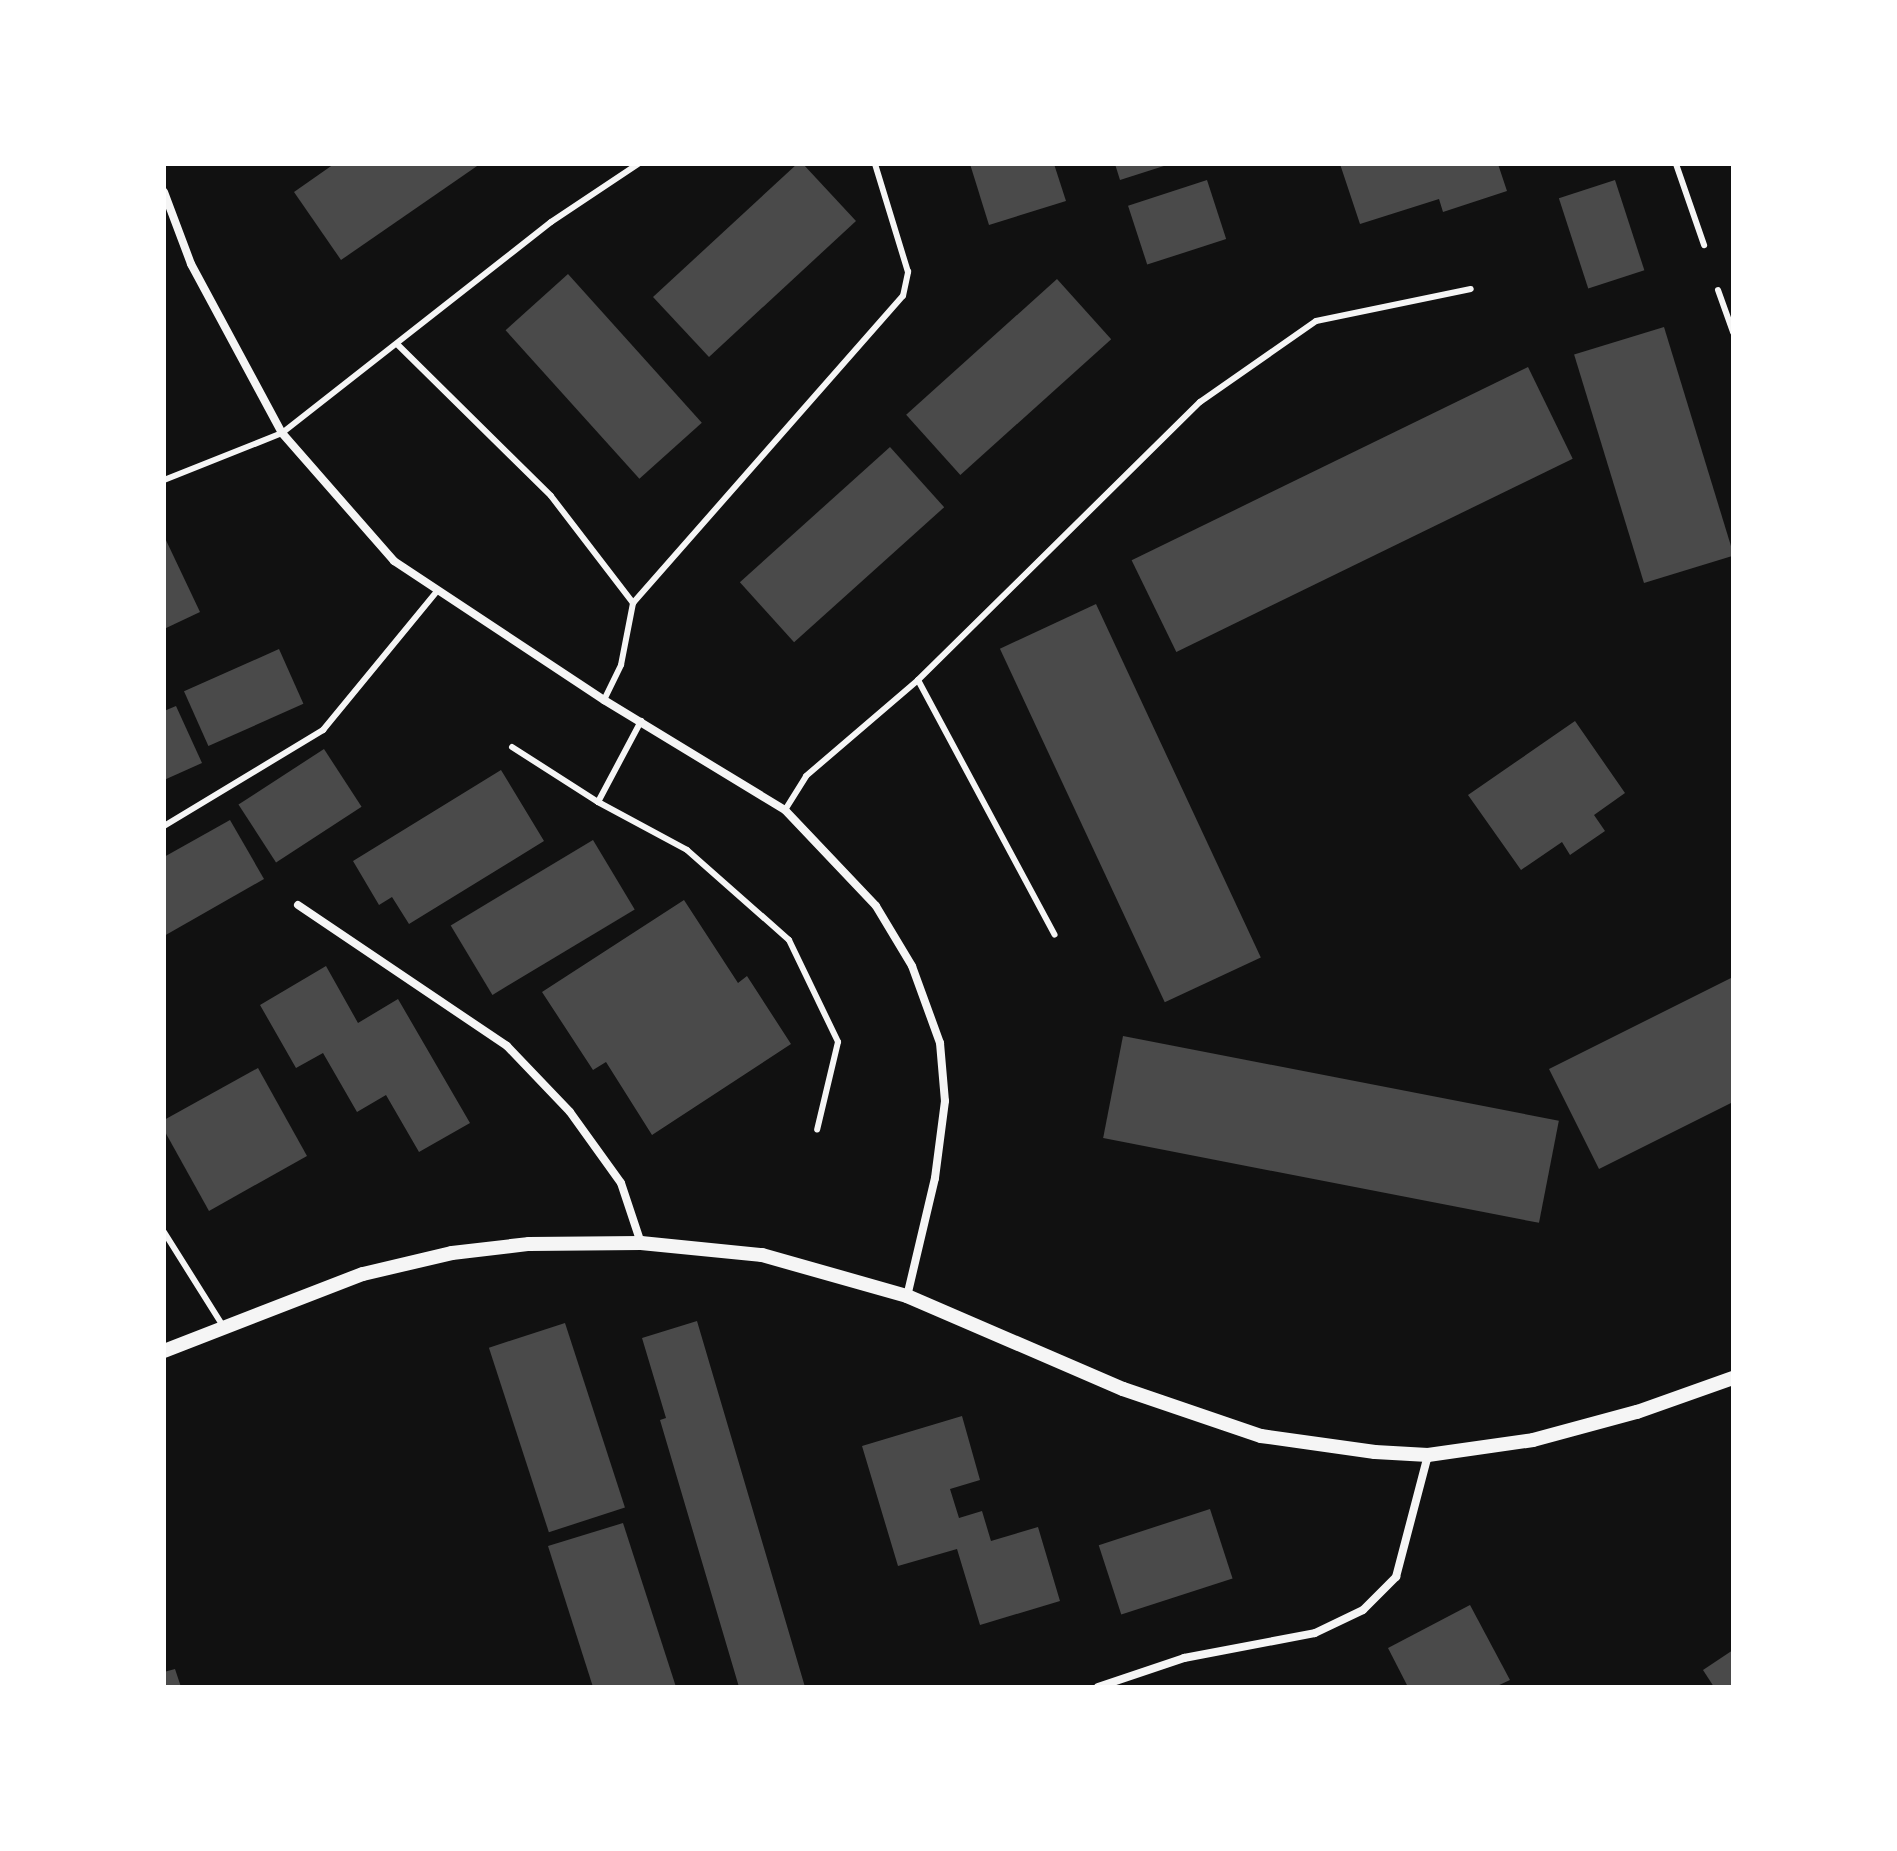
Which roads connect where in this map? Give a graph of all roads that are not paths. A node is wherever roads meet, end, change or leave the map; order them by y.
1 (638, 164) edge
2 (875, 164) edge
3 (1676, 164) edge
4 (164, 192) edge
5 (1704, 245) dead end
6 (1471, 289) dead end
7 (1718, 290) dead end
8 (1733, 332) edge
9 (397, 344) junction
10 (282, 433) junction
11 (164, 480) edge
12 (438, 590) junction
13 (633, 603) junction
14 (918, 680) junction
15 (604, 700) junction
16 (641, 721) junction
17 (512, 747) dead end
18 (598, 802) junction
19 (785, 810) junction
20 (164, 826) edge
21 (298, 905) dead end
22 (1055, 935) dead end
23 (817, 1130) dead end
24 (164, 1232) edge
25 (641, 1243) junction
26 (907, 1296) junction
27 (223, 1326) junction
28 (164, 1351) edge
29 (1733, 1378) edge
30 (1428, 1455) junction
31 (1098, 1687) edge

1 - 9 lane
2 - 13 lane
3 - 5 lane
4 - 10 street
6 - 14 lane
7 - 8 lane
9 - 10 lane
9 - 13 lane
10 - 11 lane
10 - 12 street
12 - 15 street
12 - 20 lane
13 - 15 lane
14 - 19 lane
14 - 22 lane
15 - 16 street
16 - 18 lane
16 - 19 street
17 - 18 lane
18 - 23 lane
19 - 26 street
21 - 25 street
24 - 27 lane
25 - 26 street
25 - 27 street
26 - 30 street
27 - 28 street
29 - 30 street
30 - 31 street

